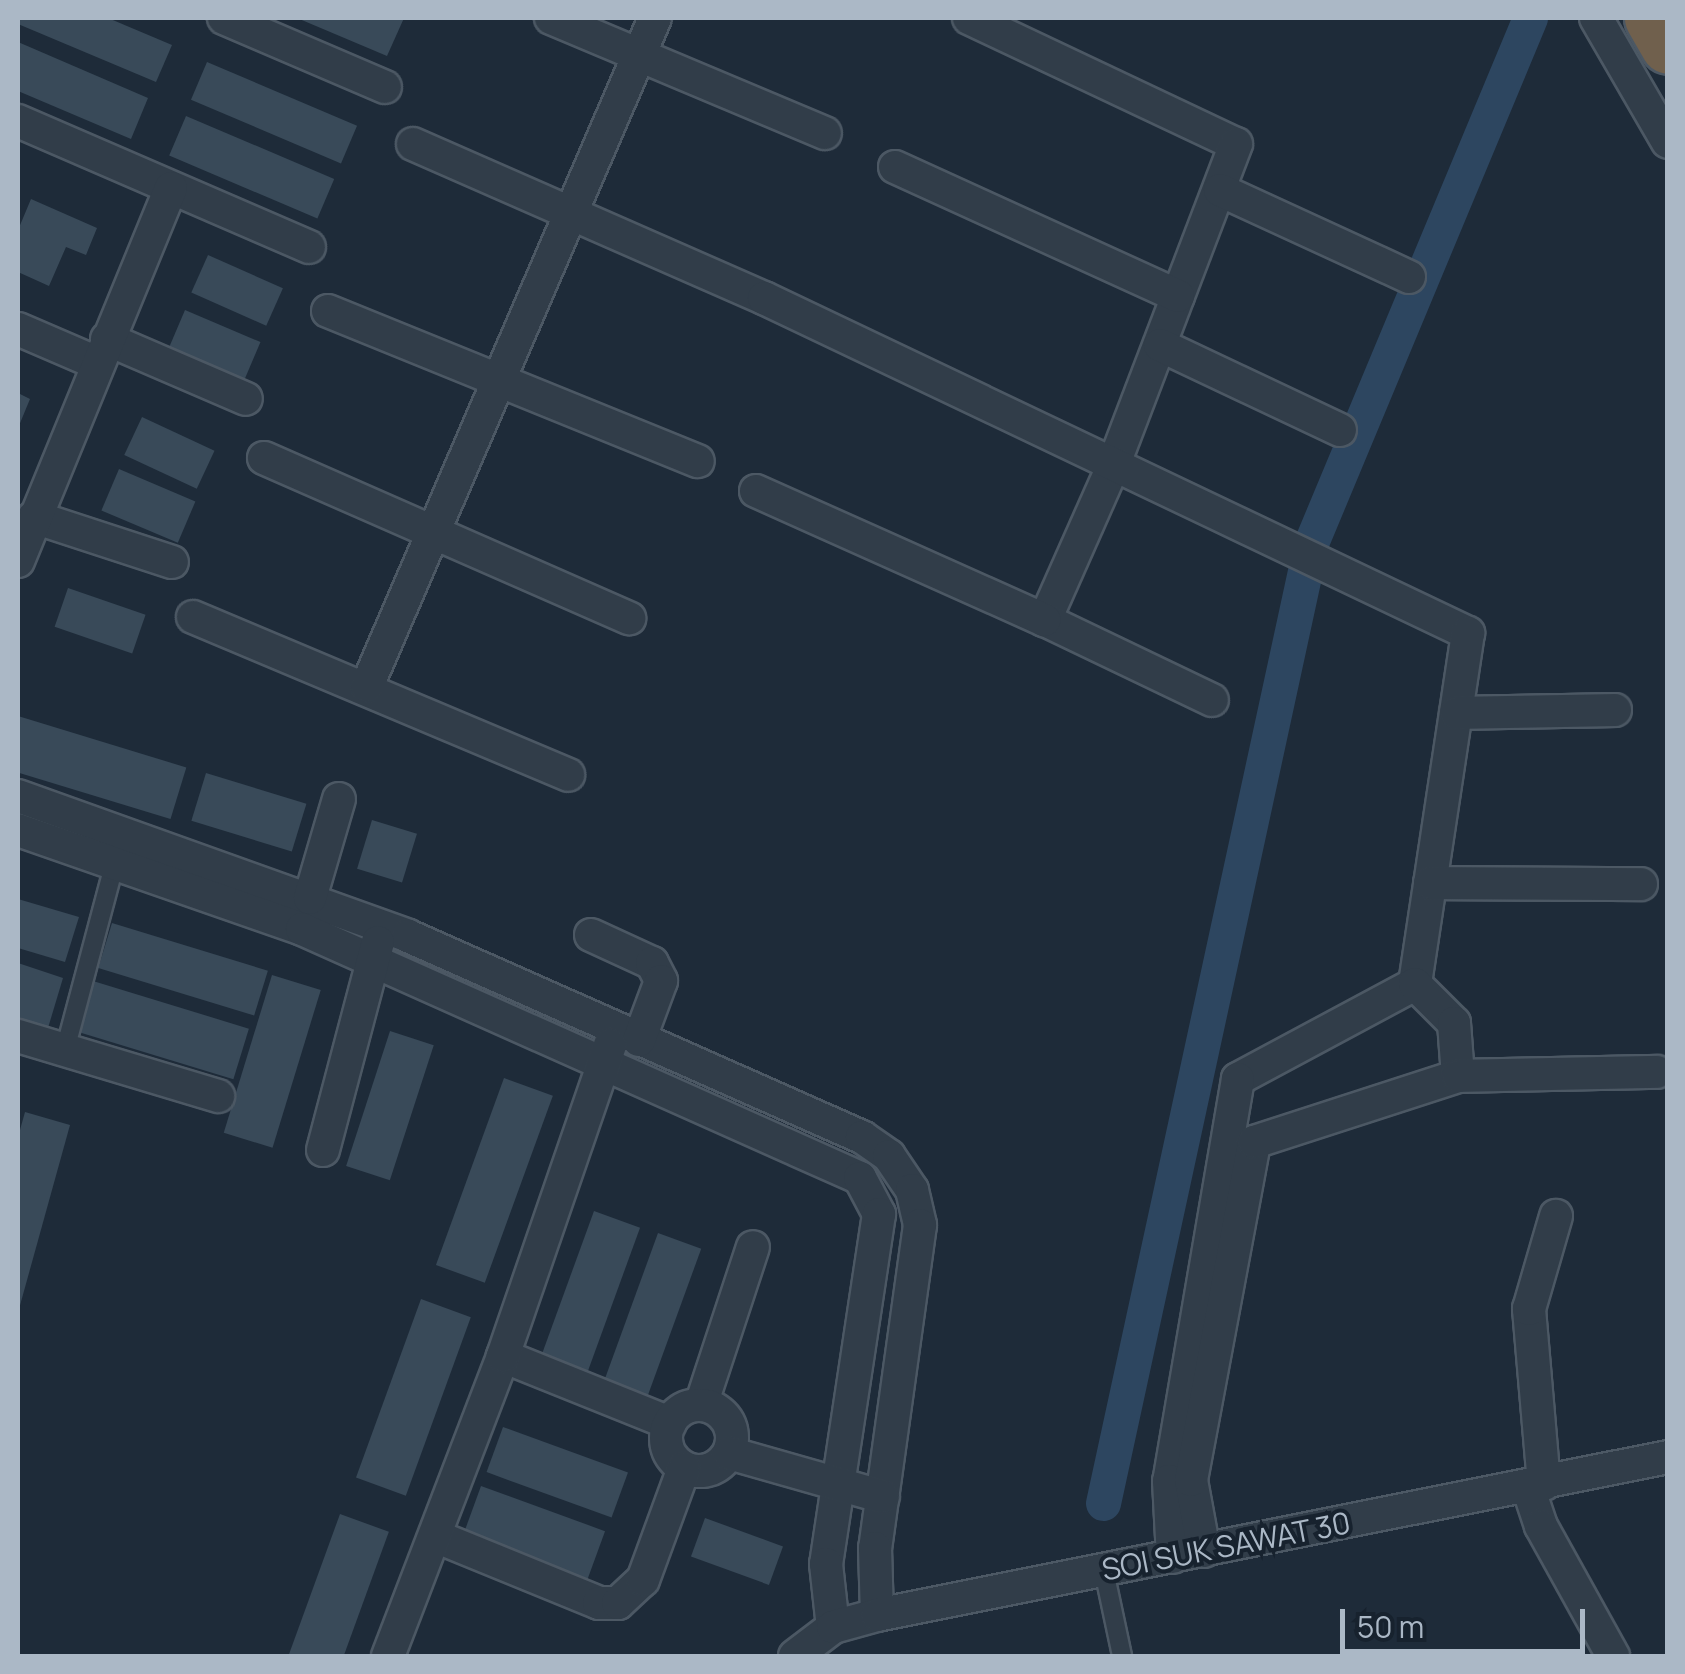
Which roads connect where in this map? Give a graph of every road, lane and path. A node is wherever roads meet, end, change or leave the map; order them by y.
1 (224, 18) edge
2 (550, 18) edge
3 (655, 18) edge
4 (969, 18) edge
5 (1596, 18) edge
6 (1652, 18) edge
7 (1668, 46) edge
8 (638, 56) junction
9 (385, 87) dead end
10 (18, 121) edge
11 (825, 133) dead end
12 (1668, 142) edge
13 (413, 144) dead end
14 (895, 167) dead end
15 (171, 188) junction
16 (1220, 190) junction
17 (570, 213) junction
18 (310, 247) dead end
19 (1409, 276) dead end
20 (1178, 296) junction
21 (328, 311) dead end
22 (18, 329) edge
23 (1160, 345) junction
24 (102, 351) junction
25 (500, 376) junction
26 (246, 400) dead end
27 (1340, 430) dead end
28 (264, 458) dead end
29 (698, 461) dead end
30 (1114, 464) junction
31 (756, 492) dead end
32 (433, 533) junction
33 (23, 538) edge
34 (172, 562) dead end
35 (193, 617) dead end
36 (629, 618) dead end
37 (1045, 620) junction
38 (368, 686) junction
39 (1212, 700) dead end
40 (1615, 710) dead end
41 (1456, 713) junction
42 (568, 775) dead end
43 (18, 796) edge
44 (339, 799) dead end
45 (18, 830) edge
46 (115, 862) junction
47 (1430, 883) junction
48 (1642, 884) dead end
49 (310, 898) junction
50 (380, 926) junction
51 (591, 935) dead end
52 (375, 960) junction
53 (1415, 984) junction
54 (627, 1035) junction
55 (18, 1036) edge
56 (65, 1050) junction
57 (604, 1062) junction
58 (1657, 1072) dead end
59 (1458, 1076) junction
60 (218, 1096) dead end
61 (323, 1150) dead end
62 (1556, 1216) dead end
63 (752, 1247) dead end
64 (503, 1356) junction
65 (701, 1405) junction
66 (670, 1422) junction
67 (729, 1453) junction
68 (1668, 1457) edge
69 (684, 1468) junction
70 (1536, 1485) junction
71 (834, 1487) junction
72 (883, 1497) junction
73 (435, 1536) junction
74 (1189, 1554) junction
75 (1104, 1570) junction
76 (878, 1615) junction
77 (833, 1627) junction
78 (388, 1656) edge
79 (795, 1656) edge
80 (1122, 1656) edge
81 (1613, 1656) edge

1 - 9 street
2 - 8 street
3 - 8 street
4 - 16 street
5 - 12 street
6 - 7 highway
8 - 11 street
8 - 17 street
10 - 15 street
13 - 17 street
14 - 20 street
15 - 18 street
15 - 24 street
16 - 19 street
16 - 20 street
17 - 25 street
17 - 30 street
20 - 23 street
21 - 25 street
22 - 24 street
23 - 27 street
23 - 30 street
24 - 26 street
24 - 33 street
25 - 29 street
25 - 32 street
28 - 32 street
30 - 37 street
30 - 41 street
31 - 37 street
32 - 36 street
32 - 38 street
33 - 34 street
35 - 38 street
37 - 39 street
38 - 42 street
40 - 41 street
41 - 47 street
43 - 49 street
44 - 49 street
45 - 46 street
46 - 52 street
46 - 56 lane
47 - 48 street
47 - 53 street
49 - 50 street
50 - 52 street
50 - 54 street
51 - 54 street
52 - 57 street
52 - 61 street
53 - 59 street
53 - 74 street
54 - 57 street
54 - 72 street
55 - 56 street
56 - 60 street
57 - 64 street
57 - 71 street
58 - 59 street
59 - 74 street
62 - 70 street
63 - 65 street
64 - 66 street
64 - 73 street
65 - 66 street
65 - 67 street
66 - 69 street
67 - 69 street
67 - 71 street
68 - 70 street, SOI SUK SAWAT 30
69 - 73 street
70 - 74 street, SOI SUK SAWAT 30
70 - 81 street
71 - 72 street
71 - 77 street
72 - 76 street
73 - 78 street
74 - 75 street, SOI SUK SAWAT 30
75 - 76 street, SOI SUK SAWAT 30
75 - 80 lane
76 - 77 street, SOI SUK SAWAT 30
77 - 79 street, SOI SUK SAWAT 30

